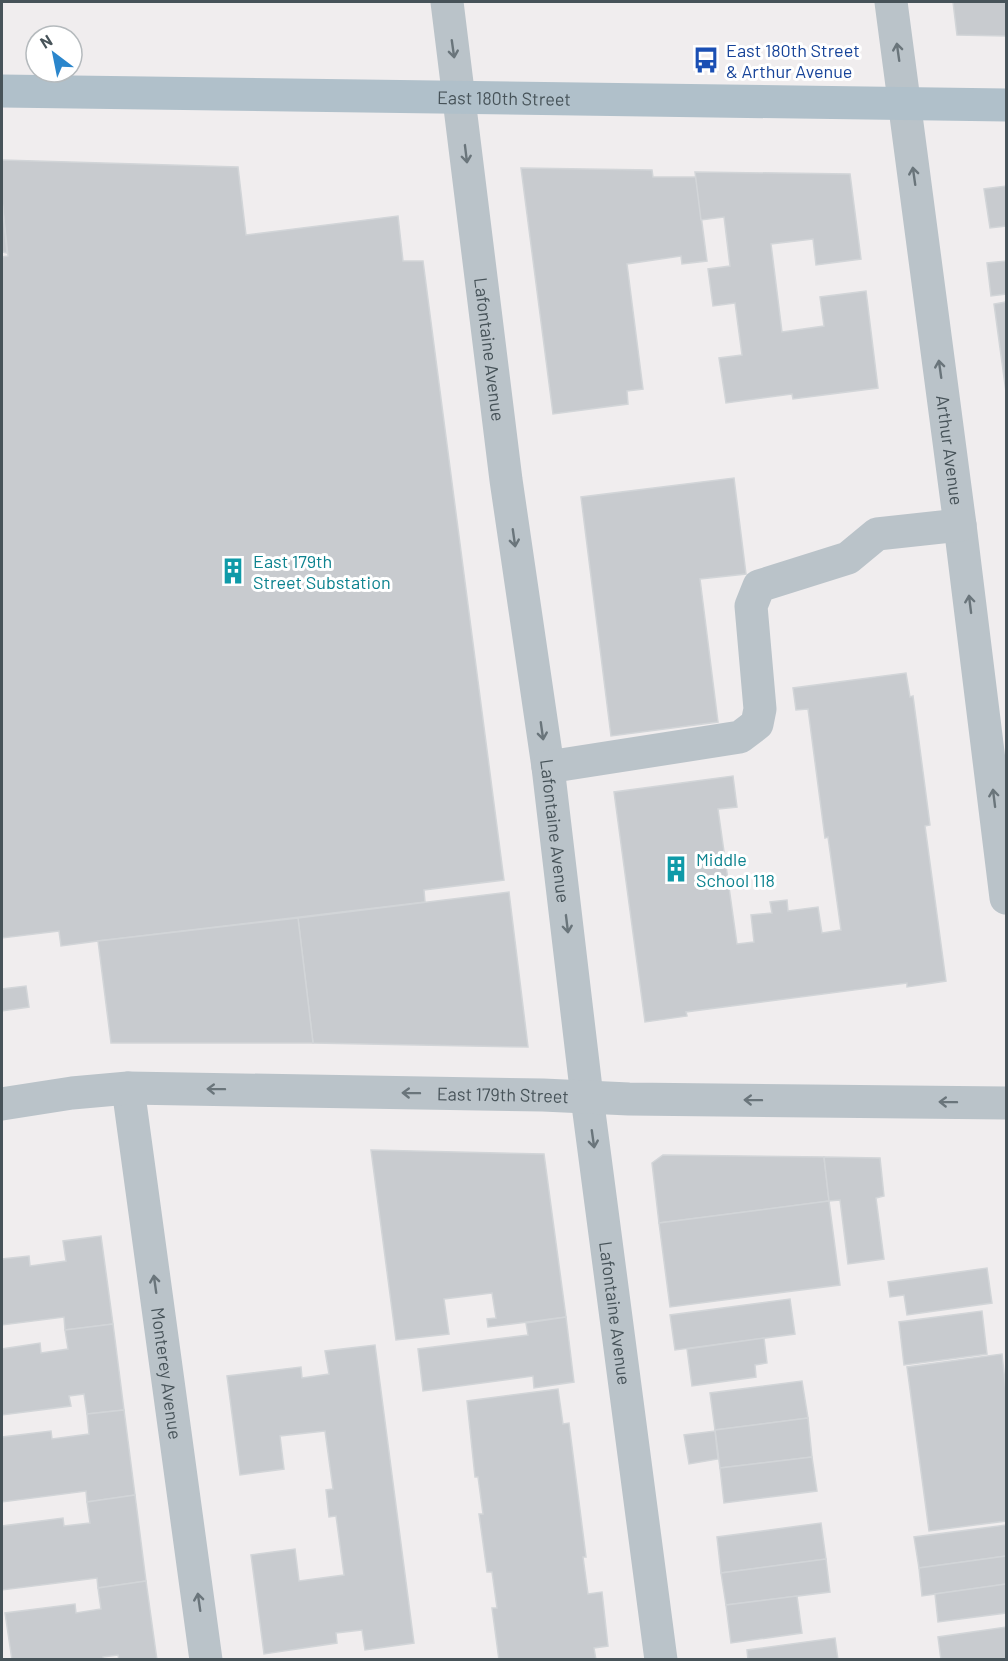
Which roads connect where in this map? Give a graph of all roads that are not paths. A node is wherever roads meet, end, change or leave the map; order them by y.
1 (447, 2) edge
2 (891, 2) edge
3 (2, 91) edge
4 (459, 96) junction
5 (904, 103) junction
6 (1006, 105) edge
7 (960, 525) junction
8 (548, 767) junction
9 (1006, 898) edge
10 (128, 1089) junction
11 (587, 1096) junction
12 (1006, 1103) edge
13 (2, 1104) edge
14 (206, 1659) edge
15 (661, 1659) edge

1 -> 4 street, Lafontaine Avenue
5 -> 2 street, Arthur Avenue
3 - 4 main road, East 180th Street
4 - 5 main road, East 180th Street
4 -> 8 street, Lafontaine Avenue
5 - 6 main road, East 180th Street
7 -> 5 street, Arthur Avenue
7 - 8 street
9 -> 7 street, Arthur Avenue
8 -> 11 street, Lafontaine Avenue
11 -> 10 street, East 179th Street
10 - 13 street, East 179th Street
14 -> 10 street, Monterey Avenue
12 -> 11 street, East 179th Street
11 -> 15 street, Lafontaine Avenue

